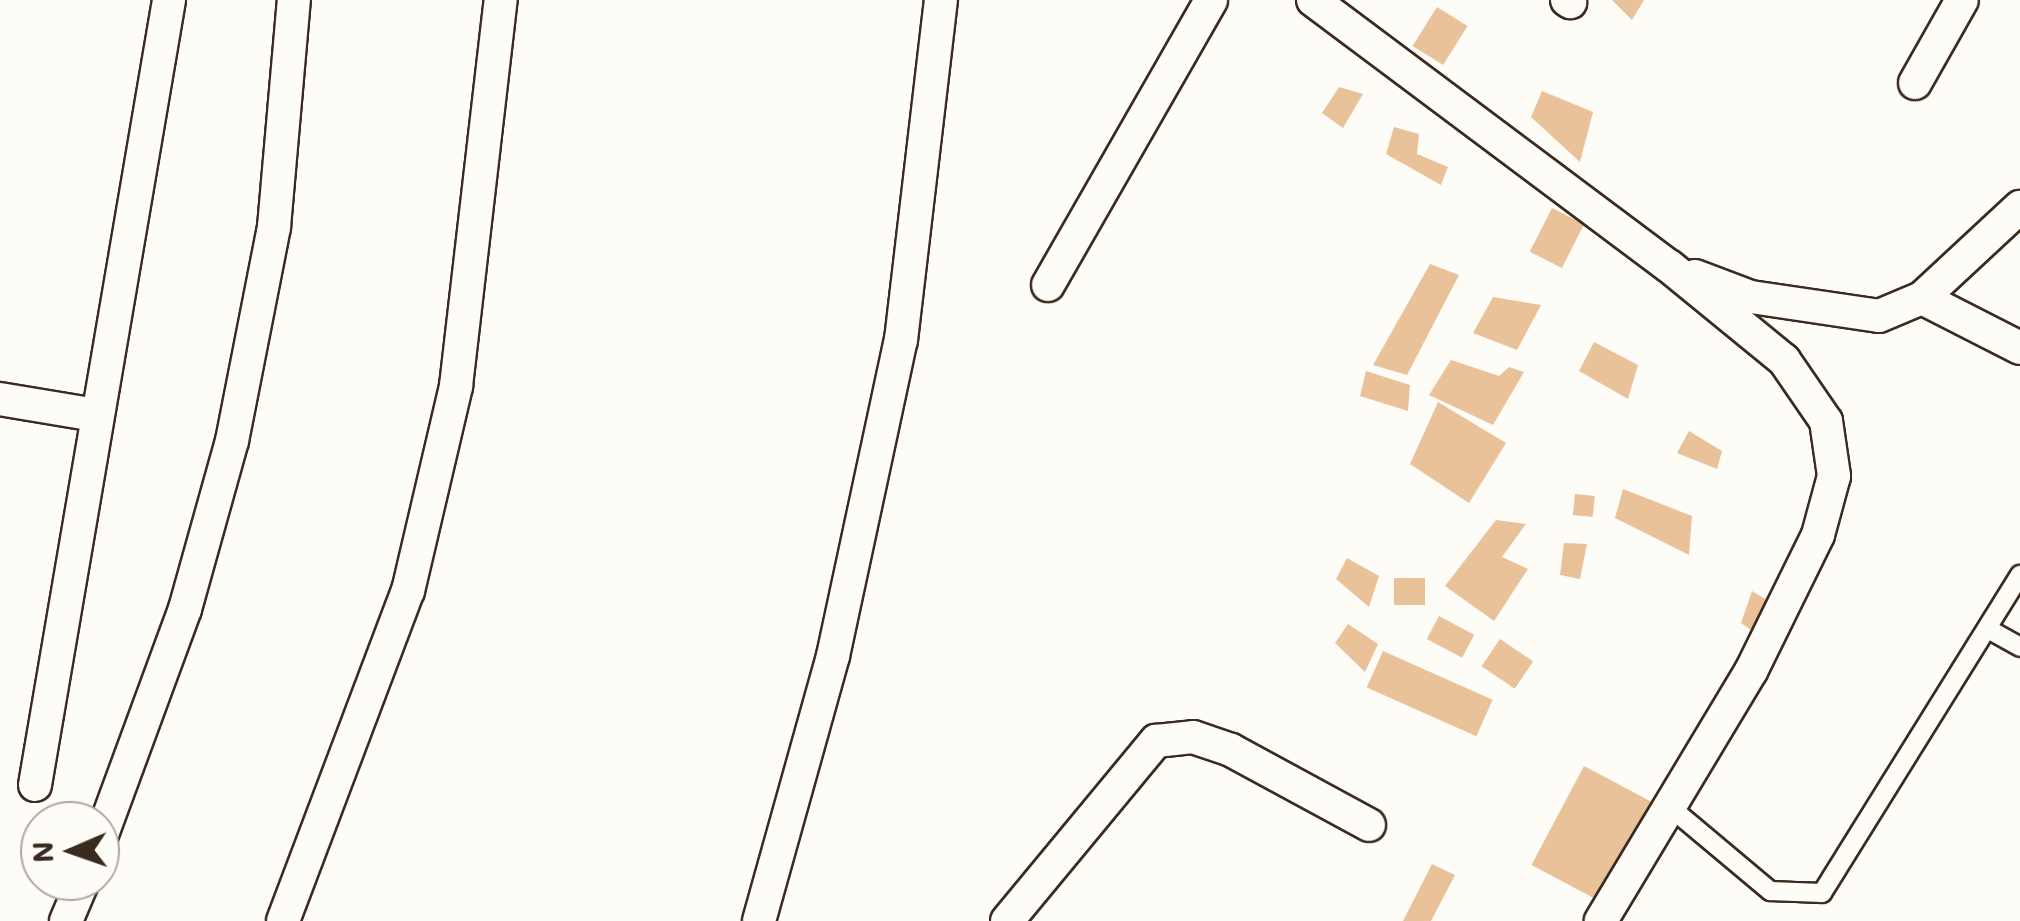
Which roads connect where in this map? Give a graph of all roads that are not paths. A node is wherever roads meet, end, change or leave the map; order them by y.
1 (169, 0) edge
2 (294, 0) edge
3 (501, 0) edge
4 (941, 0) edge
5 (1211, 0) edge
6 (1313, 0) edge
7 (1962, 0) edge
8 (1915, 84) dead end
9 (2020, 207) edge
10 (1670, 266) junction
11 (1048, 285) dead end
12 (1922, 298) junction
13 (2020, 348) edge
14 (0, 400) edge
15 (96, 415) junction
16 (2020, 575) edge
17 (1988, 628) junction
18 (2020, 647) edge
19 (35, 785) dead end
20 (114, 801) edge
21 (1670, 807) junction
22 (1369, 826) dead end
23 (1603, 920) edge
24 (284, 921) edge
25 (760, 921) edge
26 (1007, 921) edge

1 - 15 street
2 - 20 street
3 - 24 street
4 - 25 street
5 - 11 street
6 - 10 street
7 - 8 street
9 - 12 street
10 - 12 street
10 - 21 street
12 - 13 street
14 - 15 street
15 - 19 street
16 - 17 lane
17 - 18 lane
17 - 21 lane
21 - 23 street
22 - 26 street

